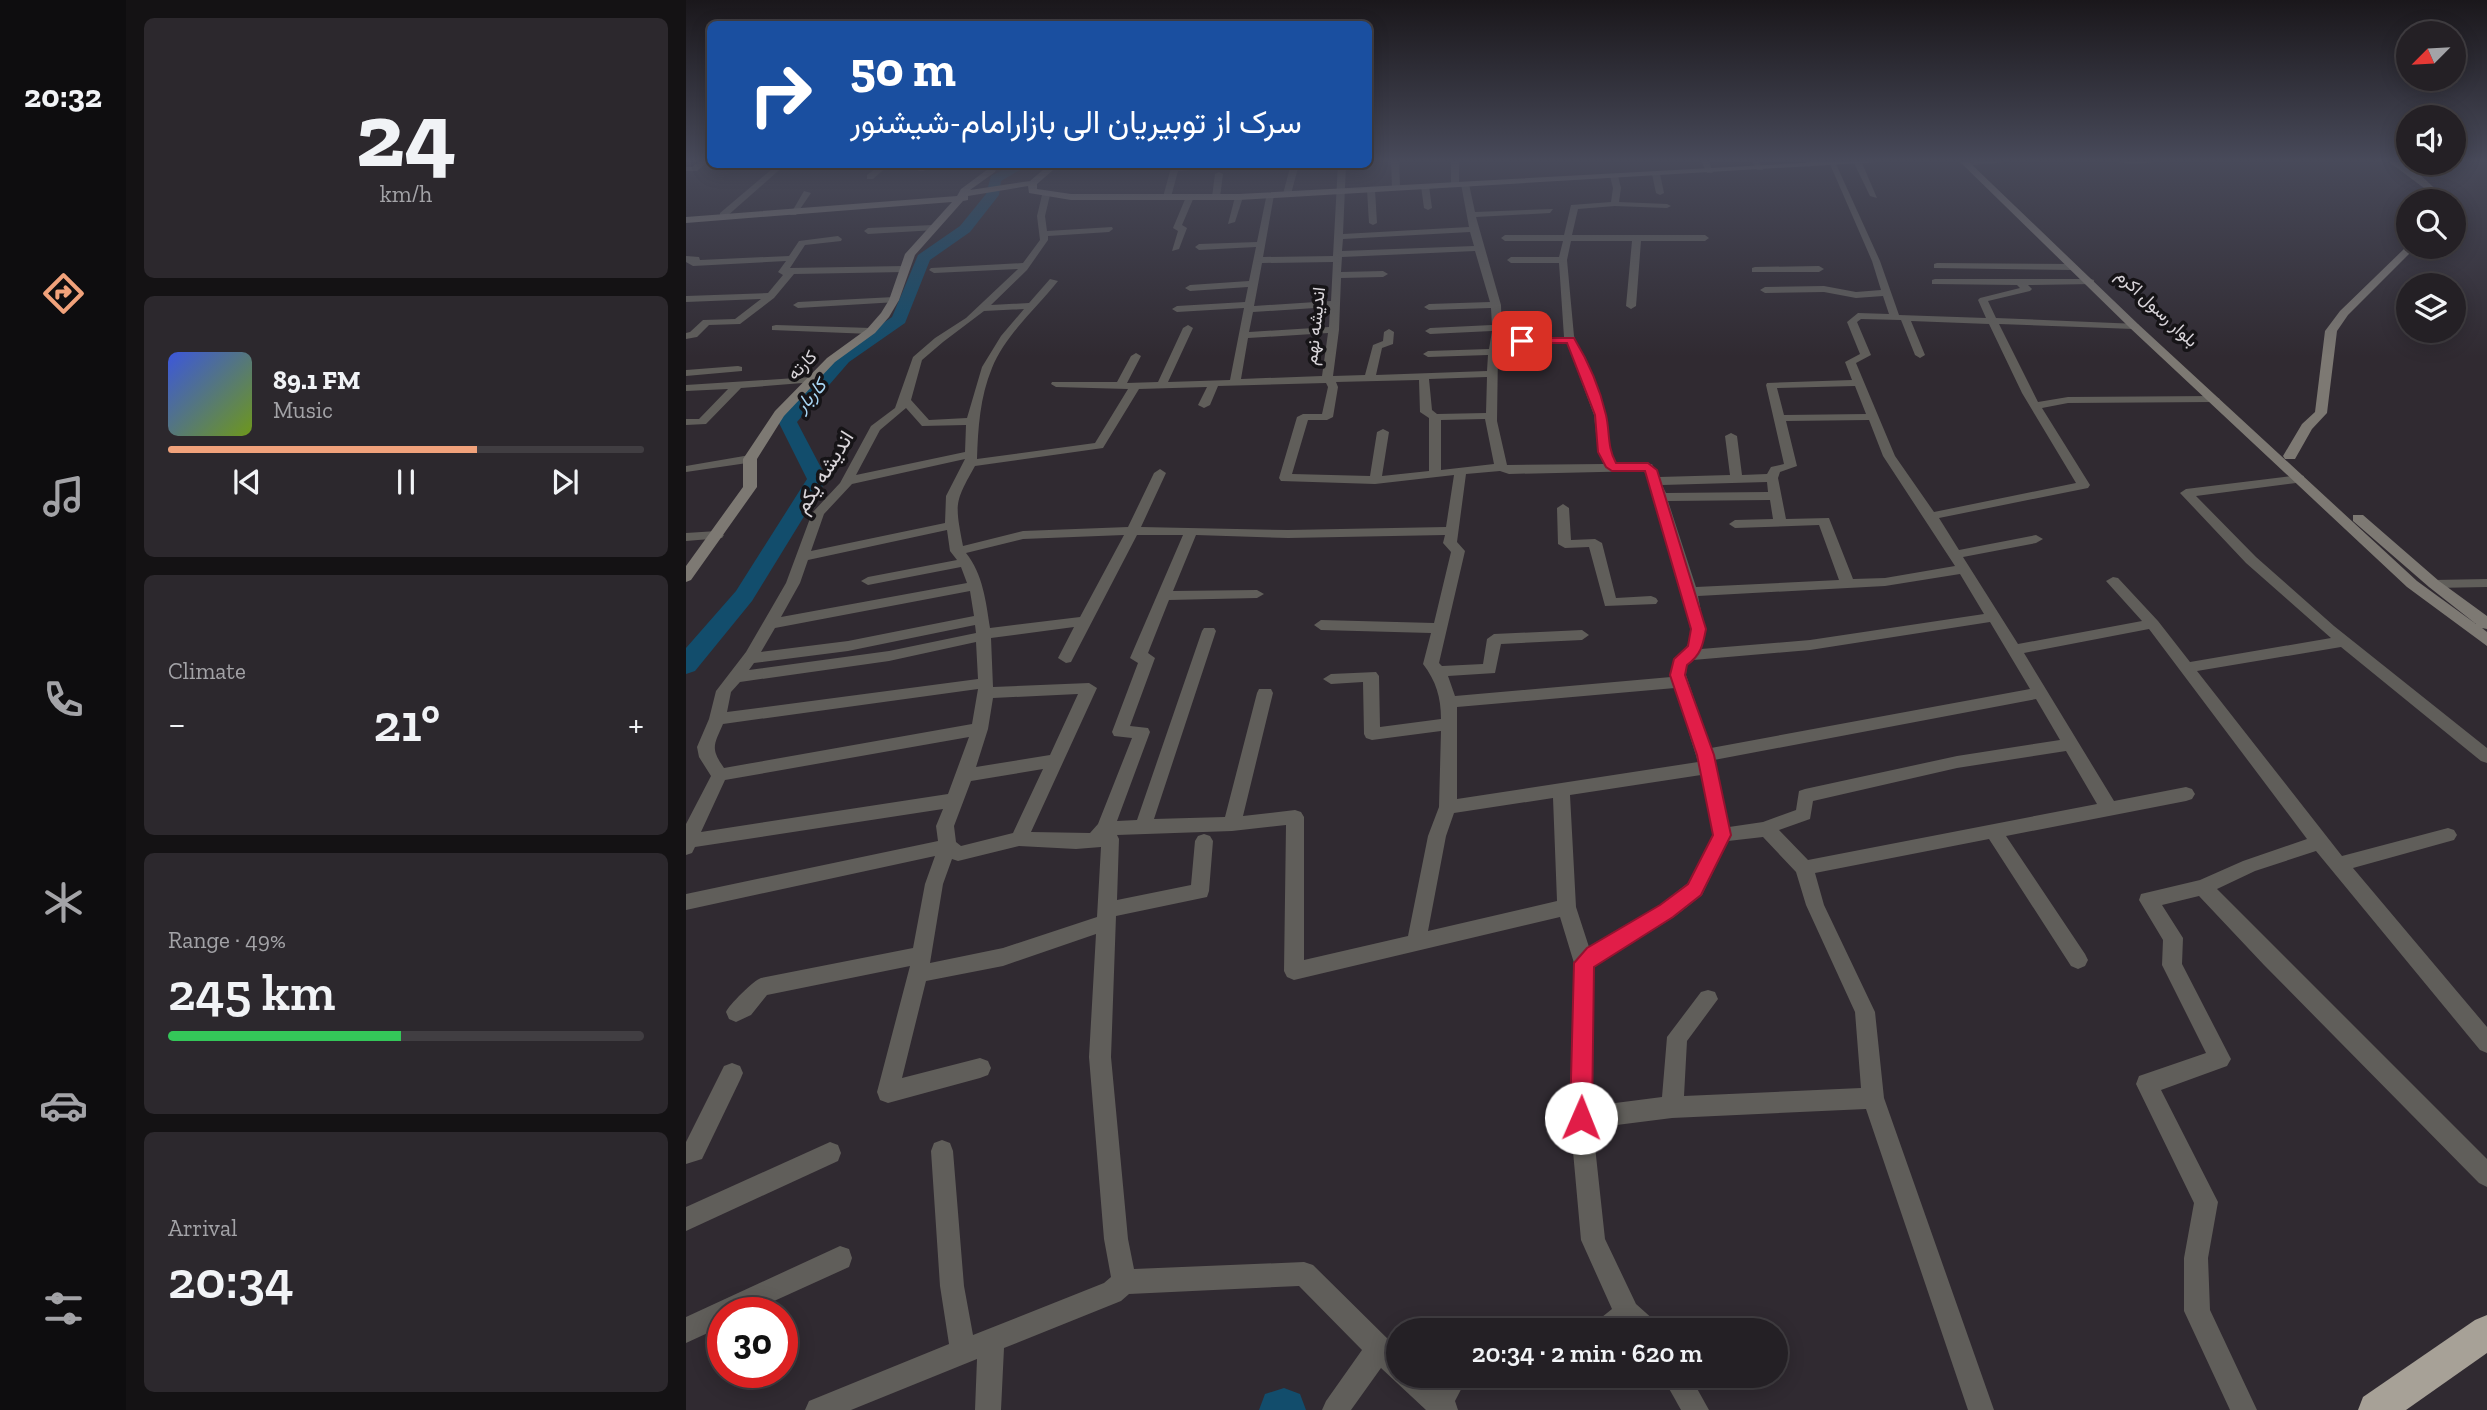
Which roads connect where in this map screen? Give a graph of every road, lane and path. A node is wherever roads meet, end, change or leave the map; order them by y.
1 (936, 225) edge
2 (1042, 225) edge
3 (1178, 225) edge
4 (1265, 225) edge
5 (1340, 225) edge
6 (1473, 225) edge
7 (1571, 225) edge
8 (1860, 225) edge
9 (2032, 225) edge
10 (2037, 225) edge
11 (933, 228) junction
12 (1109, 229) dead end
13 (1474, 229) junction
14 (868, 231) dead end
15 (1043, 234) junction
16 (1339, 237) junction
17 (1637, 237) junction
18 (1504, 238) dead end
19 (1568, 238) junction
20 (1705, 238) dead end
21 (838, 239) dead end
22 (1262, 244) junction
23 (1199, 247) dead end
24 (1479, 248) junction
25 (1175, 249) dead end
26 (1339, 256) junction
27 (794, 258) junction
28 (2399, 259) edge
29 (1258, 260) junction
30 (1511, 260) dead end
31 (1563, 260) junction
32 (688, 263) edge
33 (1025, 266) junction
34 (1937, 267) dead end
35 (2074, 267) junction
36 (905, 269) junction
37 (934, 270) dead end
38 (1755, 270) dead end
39 (791, 271) junction
40 (1383, 274) dead end
41 (1338, 275) junction
42 (1053, 281) dead end
43 (1935, 282) dead end
44 (2019, 282) junction
45 (2091, 282) junction
46 (1253, 284) junction
47 (1190, 288) dead end
48 (1824, 289) junction
49 (1765, 290) dead end
50 (1885, 293) junction
51 (771, 296) junction
52 (686, 299) edge
53 (894, 300) junction
54 (1336, 304) junction
55 (798, 305) dead end
56 (1496, 305) junction
57 (1032, 306) junction
58 (1630, 306) dead end
59 (1248, 307) junction
60 (1429, 307) dead end
61 (982, 308) junction
62 (1177, 309) dead end
63 (1899, 317) junction
64 (1990, 320) junction
65 (2134, 326) junction
66 (776, 328) dead end
67 (1188, 328) dead end
68 (1497, 328) junction
69 (1334, 330) junction
70 (871, 331) junction
71 (1430, 331) dead end
72 (1389, 332) dead end
73 (1244, 335) junction
74 (686, 336) edge
75 (1571, 340) junction
76 (1497, 341) junction
77 (1493, 352) junction
78 (1428, 354) dead end
79 (1920, 355) dead end
80 (1136, 356) dead end
81 (738, 369) dead end
82 (686, 373) edge
83 (1493, 374) junction
84 (1370, 378) junction
85 (1424, 378) junction
86 (1327, 379) junction
87 (811, 380) junction
88 (1215, 382) junction
89 (1235, 382) junction
90 (1859, 383) junction
91 (739, 384) junction
92 (1056, 384) dead end
93 (1162, 384) junction
94 (1120, 386) junction
95 (1135, 386) junction
96 (686, 388) edge
97 (2214, 399) junction
98 (905, 400) junction
99 (1204, 405) dead end
100 (2035, 406) junction
101 (1435, 416) junction
102 (1491, 416) junction
103 (1874, 417) junction
104 (1779, 418) junction
105 (972, 421) junction
106 (686, 422) edge
107 (1383, 432) dead end
108 (1731, 436) dead end
109 (2282, 457) junction
110 (971, 458) junction
111 (750, 459) junction
112 (1501, 467) junction
113 (1612, 467) junction
114 (690, 469) dead end
115 (1461, 470) junction
116 (1160, 472) dead end
117 (1435, 474) junction
118 (1736, 478) junction
119 (1772, 478) junction
120 (1376, 480) junction
121 (2300, 480) junction
122 (847, 481) junction
123 (1658, 489) junction
124 (1776, 496) junction
125 (1563, 508) dead end
126 (1931, 516) junction
127 (1780, 523) junction
128 (1735, 524) dead end
129 (952, 525) junction
130 (1132, 531) junction
131 (1451, 531) junction
132 (1191, 532) junction
133 (717, 535) junction
134 (686, 537) edge
135 (2036, 539) dead end
136 (1954, 555) junction
137 (804, 557) junction
138 (962, 557) junction
139 (1962, 569) junction
140 (686, 577) edge
141 (869, 581) dead end
142 (2113, 581) dead end
143 (2487, 583) edge
144 (1849, 584) junction
145 (2434, 584) junction
146 (976, 586) junction
147 (1690, 592) junction
148 (1257, 594) dead end
149 (1162, 596) junction
150 (1651, 601) dead end
151 (1994, 617) junction
152 (1084, 621) junction
153 (769, 624) junction
154 (2153, 624) junction
155 (2487, 624) edge
156 (1321, 625) dead end
157 (1440, 628) junction
158 (982, 630) junction
159 (1209, 631) dead end
160 (1582, 635) dead end
161 (2487, 640) edge
162 (2345, 641) junction
163 (2014, 650) junction
164 (1691, 655) junction
165 (1066, 657) dead end
166 (748, 659) junction
167 (2186, 668) junction
168 (1439, 671) junction
169 (735, 677) junction
170 (1331, 679) dead end
171 (1679, 682) junction
172 (985, 688) junction
173 (1265, 693) dead end
174 (2041, 693) junction
175 (1449, 702) junction
176 (717, 719) junction
177 (1447, 724) junction
178 (980, 729) junction
179 (2071, 744) junction
180 (2487, 757) edge
181 (1053, 761) junction
182 (1707, 761) junction
183 (720, 775) junction
184 (965, 775) junction
185 (1561, 790) junction
186 (2186, 794) dead end
187 (956, 800) junction
188 (1448, 807) junction
189 (2108, 807) junction
190 (1232, 824) junction
191 (1143, 827) junction
192 (1767, 829) junction
193 (1993, 831) junction
194 (1100, 834) junction
195 (1722, 835) junction
196 (2448, 835) dead end
197 (1019, 839) junction
198 (1204, 841) dead end
199 (2320, 842) junction
200 (687, 845) edge
201 (947, 846) junction
202 (2339, 864) junction
203 (1804, 868) junction
204 (2203, 887) junction
205 (686, 902) edge
206 (1567, 907) junction
207 (1106, 917) junction
208 (1416, 942) junction
209 (2078, 960) dead end
210 (1584, 963) junction
211 (919, 965) junction
212 (1708, 999) dead end
213 (736, 1012) dead end
214 (2487, 1043) edge
215 (979, 1068) dead end
216 (732, 1073) dead end
217 (1874, 1098) junction
218 (1672, 1107) junction
219 (1581, 1118) junction
220 (942, 1151) dead end
221 (686, 1153) edge
222 (830, 1153) dead end
223 (2487, 1175) edge
224 (686, 1219) edge
225 (840, 1258) dead end
226 (1124, 1282) junction
227 (757, 1297) edge
228 (1627, 1313) junction
229 (1621, 1318) edge
230 (1633, 1318) edge
231 (707, 1320) edge
232 (686, 1330) edge
233 (2487, 1332) edge
234 (991, 1343) junction
235 (963, 1351) junction
236 (1381, 1361) edge
237 (1420, 1388) edge
238 (1450, 1388) edge
239 (1682, 1388) edge
240 (1441, 1407) edge
241 (818, 1410) edge
242 (988, 1410) edge
243 (1335, 1410) edge
244 (1696, 1410) edge
245 (1981, 1410) edge
246 (2244, 1410) edge
247 (2376, 1410) edge

1 - 11 street, کارته
2 - 15 street
3 - 25 street
4 - 22 street
5 - 16 street, اندیشه نهم
6 - 13 street
7 - 19 street
8 - 50 street
9 - 35 street, بلوار رسول اکرم
10 - 109 street, بلوار رسول اکرم
11 - 14 street
11 - 36 street, کارته
12 - 15 street
13 - 16 street
13 - 24 street
15 - 33 street
16 - 26 street, اندیشه نهم
17 - 19 street
17 - 20 street
17 - 58 street
18 - 19 street
19 - 31 street
21 - 27 street
22 - 23 street
22 - 29 street
24 - 26 street
24 - 56 street
26 - 29 street
26 - 41 street, اندیشه نهم
27 - 32 street
27 - 39 street
28 - 109 street
29 - 46 street
30 - 31 street
31 - 75 street
33 - 37 street
33 - 61 street
34 - 35 street
35 - 45 street, بلوار رسول اکرم
36 - 39 street
36 - 53 street, کارته
38 - 48 street
39 - 51 street
40 - 41 street
41 - 54 street, اندیشه نهم
42 - 57 street
43 - 44 street
44 - 45 street
44 - 64 street
45 - 65 street, بلوار رسول اکرم
46 - 47 street
46 - 59 street
48 - 49 street
48 - 50 street
50 - 63 street
51 - 52 street
51 - 74 street
53 - 55 street
53 - 70 street, کارته
54 - 59 street
54 - 69 street, اندیشه نهم
56 - 60 street
56 - 68 street
57 - 61 street
57 - 105 street
59 - 62 street
59 - 73 street
61 - 98 street
63 - 64 street
63 - 79 street
63 - 90 street
64 - 65 street
64 - 100 street
65 - 97 street, بلوار رسول اکرم
66 - 70 street
67 - 93 street
68 - 71 street
68 - 76 street
69 - 73 street
69 - 86 street, اندیشه نهم
70 - 87 street, کارته
72 - 84 street
73 - 89 street
75 - 76 street
75 - 113 street
76 - 77 street
77 - 78 street
77 - 83 street
80 - 94 street
81 - 82 street
83 - 85 street
83 - 102 street
84 - 85 street
84 - 86 street
85 - 101 street
86 - 89 street
86 - 120 street, اندیشه نهم
87 - 91 street
87 - 111 street, کارته
88 - 89 street
88 - 93 street
88 - 99 street
90 - 103 street
90 - 104 street
91 - 96 street
91 - 106 street
92 - 94 street
93 - 95 street
94 - 95 street
95 - 110 street
97 - 100 street
97 - 109 street, بلوار رسول اکرم
98 - 105 street
98 - 122 street, اندیشه یکم
100 - 126 street
101 - 102 street
101 - 117 street
102 - 112 street
103 - 104 street
103 - 126 street
104 - 119 street
105 - 110 street
107 - 120 street
108 - 118 street
109 - 121 street, بلوار رسول اکرم
109 - 145 street, بلوار رسول اکرم
110 - 122 street
110 - 129 street
111 - 114 street
111 - 133 street, کارته
112 - 113 street
112 - 115 street
113 - 123 street
115 - 117 street
115 - 131 street
116 - 130 street
117 - 120 street
118 - 119 street
118 - 123 street
119 - 124 street
121 - 161 street, بلوار رسول اکرم
121 - 162 street
122 - 137 street, اندیشه یکم
123 - 124 street
123 - 147 street
124 - 127 street
125 - 150 street
126 - 136 street
127 - 128 street
127 - 144 street
129 - 137 street
129 - 138 street
130 - 132 street
130 - 138 street
130 - 152 street
131 - 132 street
131 - 157 street
132 - 149 street
133 - 134 street
133 - 140 street, کارته
135 - 136 street
136 - 139 street
137 - 153 street, اندیشه یکم
138 - 141 street
138 - 146 street
139 - 144 street
139 - 151 street
142 - 154 street
143 - 145 street
144 - 147 street
145 - 155 street, بلوار رسول اکرم
146 - 153 street
146 - 158 street
147 - 164 street
148 - 149 street
149 - 194 street
151 - 163 street
151 - 164 street
152 - 158 street
152 - 165 street
153 - 166 street, اندیشه یکم
154 - 163 street
154 - 167 street
156 - 157 street
157 - 168 street
158 - 166 street
158 - 169 street
158 - 172 street
159 - 191 street
160 - 168 street
162 - 167 street
162 - 180 street
163 - 174 street
164 - 171 street
166 - 169 street, اندیشه یکم
167 - 199 street
168 - 175 street
169 - 176 street, اندیشه یکم
170 - 177 street
171 - 175 street
171 - 182 street
172 - 176 street
172 - 178 street
172 - 181 street
173 - 190 street
174 - 179 street
174 - 182 street
175 - 177 street
176 - 183 street, اندیشه یکم
177 - 188 street
178 - 183 street
178 - 184 street
179 - 189 street
179 - 192 street
181 - 184 street
181 - 197 street
182 - 185 street
182 - 195 street
183 - 200 street
184 - 187 street
185 - 188 street
185 - 206 street
186 - 189 street
187 - 200 street
187 - 201 street
188 - 208 street
189 - 193 street
190 - 191 street
190 - 208 street
191 - 194 street
192 - 195 street
192 - 203 street
193 - 203 street
193 - 209 street
194 - 197 street
194 - 207 street
195 - 210 street
196 - 202 street
197 - 201 street
198 - 207 street
199 - 202 street
199 - 204 street
201 - 205 street
201 - 211 street
202 - 214 street
203 - 217 street
204 - 223 street
204 - 246 street
206 - 208 street
206 - 210 street
207 - 211 street
207 - 226 street
210 - 219 street
211 - 213 street
211 - 215 street
212 - 218 street
216 - 221 street
217 - 218 street
217 - 245 street
218 - 219 street
219 - 228 street
220 - 235 street
222 - 224 street
225 - 227 street
226 - 234 street
226 - 236 street
228 - 229 street
228 - 230 street
231 - 232 street
233 - 247 highway
234 - 235 street
234 - 242 street
235 - 241 street
236 - 243 street
237 - 240 street
238 - 240 street
239 - 244 street

